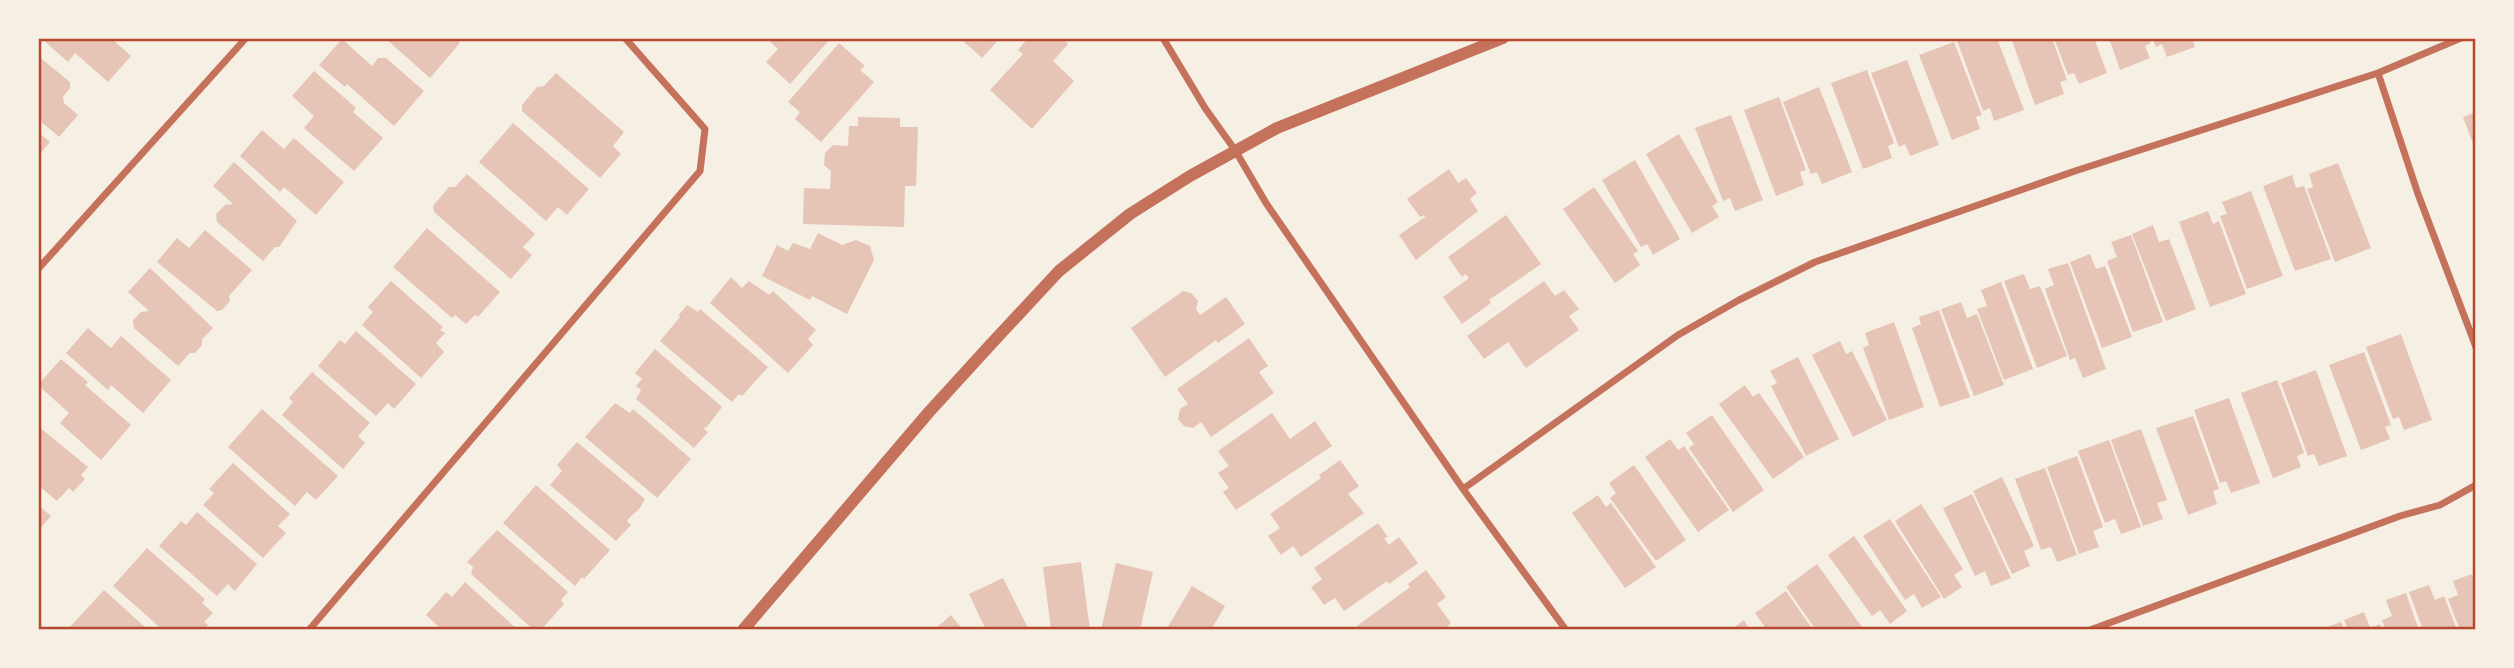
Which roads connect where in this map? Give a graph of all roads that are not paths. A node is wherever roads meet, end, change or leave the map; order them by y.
1 (246, 38) edge
2 (625, 38) edge
3 (1163, 38) edge
4 (1503, 38) edge
5 (2461, 38) edge
6 (2378, 73) junction
7 (1235, 150) junction
8 (38, 269) edge
9 (2476, 347) edge
10 (2476, 485) edge
11 (1463, 489) junction
12 (309, 629) edge
13 (743, 629) edge
14 (1566, 629) edge
15 (2090, 629) edge

1 - 8 street
2 - 12 street
3 - 7 street
4 - 7 street
5 - 6 street
6 - 9 street
6 - 11 street
7 - 11 street
7 - 13 street
10 - 15 street
11 - 14 street

